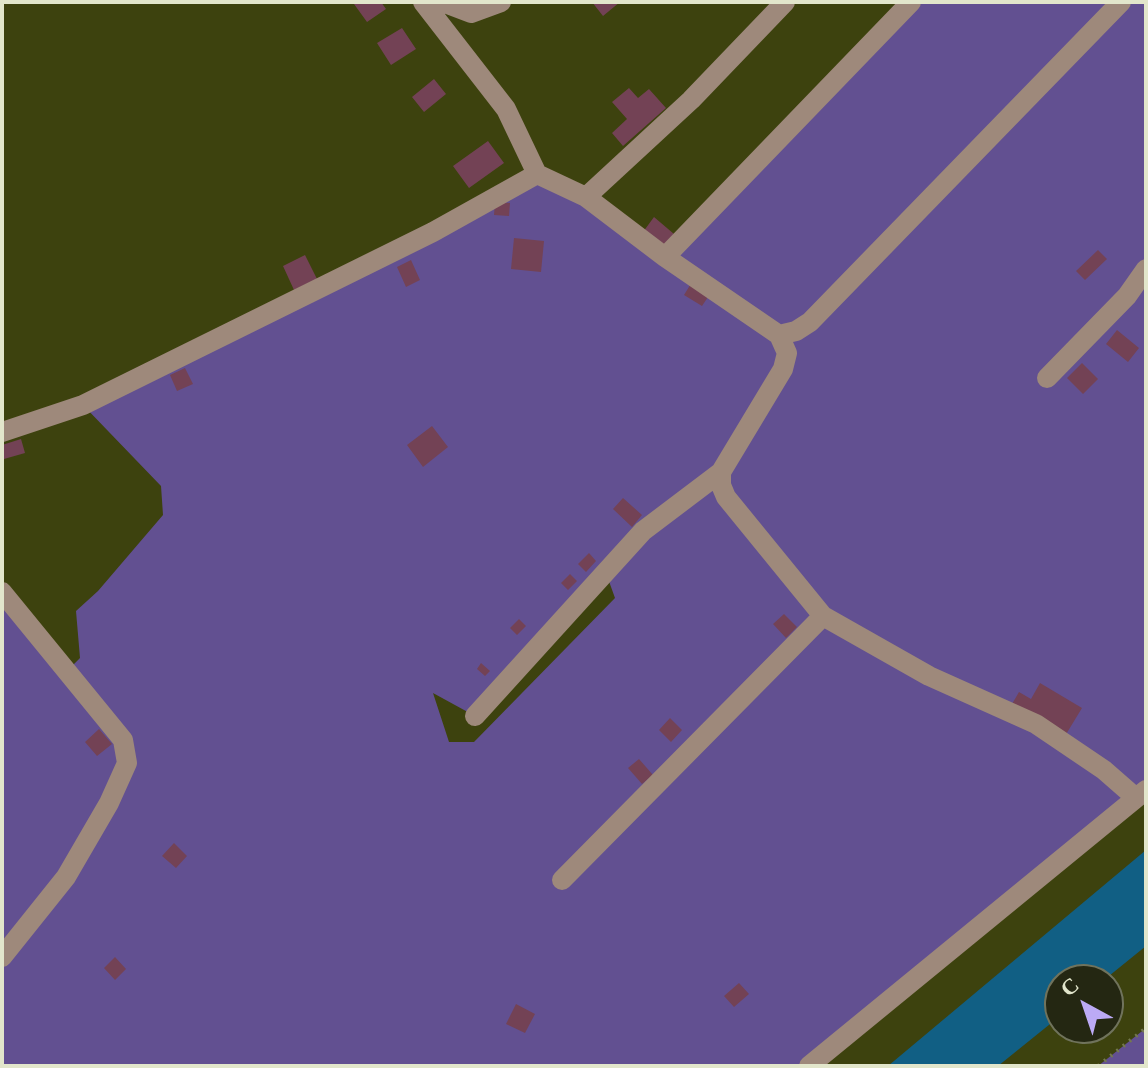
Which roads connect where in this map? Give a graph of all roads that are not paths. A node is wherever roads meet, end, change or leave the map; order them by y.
1 (423, 2) edge
2 (442, 2) edge
3 (501, 2) edge
4 (785, 2) edge
5 (911, 2) edge
6 (1121, 2) edge
7 (537, 174) junction
8 (586, 197) junction
9 (665, 257) junction
10 (1146, 269) edge
11 (779, 335) junction
12 (1047, 378) dead end
13 (2, 432) edge
14 (721, 472) junction
15 (2, 592) edge
16 (823, 616) junction
17 (475, 716) dead end
18 (1141, 794) edge
19 (562, 880) dead end
20 (2, 957) edge
21 (809, 1066) edge

1 - 7 street
2 - 3 street
4 - 8 street
5 - 9 street
6 - 11 street
7 - 8 street
7 - 13 street
8 - 9 street
9 - 11 street
10 - 12 street
11 - 14 street
14 - 16 street
14 - 17 street
15 - 20 street
16 - 18 street
16 - 19 street
18 - 21 street

